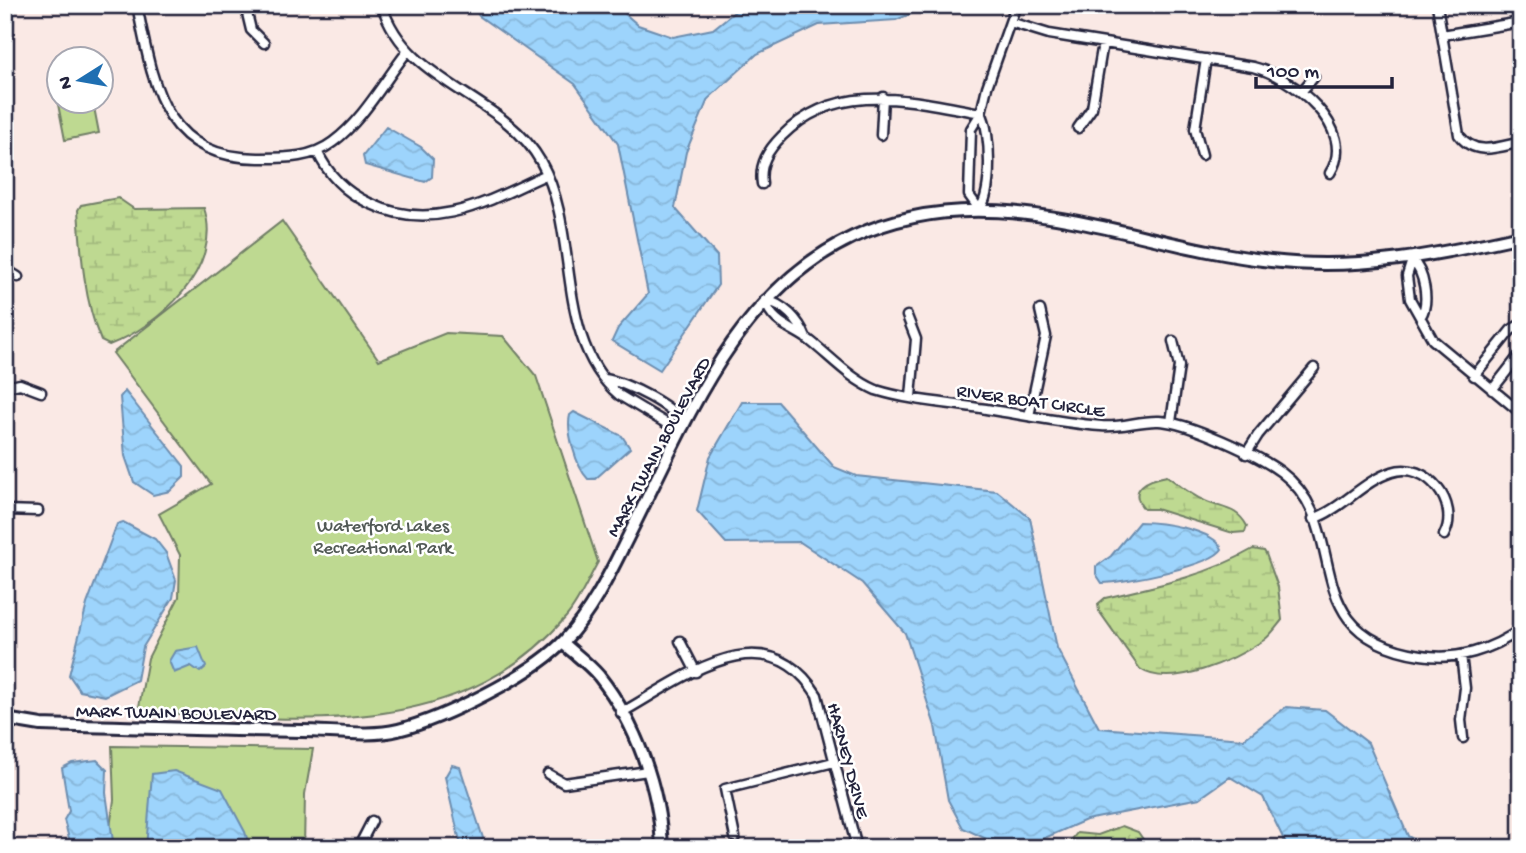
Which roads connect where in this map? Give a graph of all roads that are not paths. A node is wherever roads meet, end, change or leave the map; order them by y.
1 (137, 5) edge
2 (245, 5) edge
3 (382, 5) edge
4 (1016, 5) edge
5 (1437, 5) edge
6 (1010, 22) junction
7 (1521, 22) edge
8 (1442, 36) junction
9 (264, 43) dead end
10 (1102, 43) junction
11 (407, 52) junction
12 (1206, 59) junction
13 (1314, 77) dead end
14 (1302, 91) junction
15 (883, 97) junction
16 (981, 113) junction
17 (1078, 128) dead end
18 (881, 135) dead end
19 (1521, 142) edge
20 (317, 151) junction
21 (1202, 155) dead end
22 (1330, 173) dead end
23 (547, 174) junction
24 (762, 184) dead end
25 (979, 209) junction
26 (1521, 236) edge
27 (1412, 260) junction
28 (5, 269) edge
29 (18, 278) dead end
30 (765, 300) junction
31 (1040, 310) dead end
32 (907, 316) dead end
33 (1421, 316) junction
34 (1521, 324) edge
35 (806, 338) junction
36 (1173, 341) dead end
37 (1521, 353) edge
38 (1314, 368) dead end
39 (1474, 376) junction
40 (605, 379) junction
41 (5, 387) edge
42 (1492, 390) junction
43 (41, 392) dead end
44 (911, 397) junction
45 (1521, 413) edge
46 (1029, 416) junction
47 (1171, 422) junction
48 (684, 426) junction
49 (1246, 454) junction
50 (5, 510) edge
51 (38, 511) dead end
52 (1313, 519) junction
53 (1444, 535) dead end
54 (1521, 628) edge
55 (680, 641) dead end
56 (563, 643) junction
57 (1461, 655) junction
58 (696, 672) junction
59 (621, 713) junction
60 (5, 719) edge
61 (1463, 738) dead end
62 (834, 762) junction
63 (648, 771) junction
64 (548, 774) dead end
65 (372, 821) dead end
66 (735, 837) dead end
67 (358, 848) edge
68 (662, 848) edge
69 (857, 848) edge

1 - 20 street
2 - 9 street
3 - 11 street
4 - 6 street
5 - 8 street
6 - 10 street
6 - 16 street
7 - 8 street
8 - 19 street
10 - 12 street
10 - 17 street
11 - 20 street
11 - 23 street
12 - 14 street
12 - 21 street
13 - 14 street
14 - 22 street
15 - 16 street
15 - 18 street
15 - 24 street
16 - 25 street
16 - 25 street
20 - 23 street
23 - 40 street
25 - 27 street, MARK TWAIN BOULEVARD
25 - 30 street, MARK TWAIN BOULEVARD
26 - 27 street, MARK TWAIN BOULEVARD
27 - 33 street
27 - 33 street
28 - 29 street
30 - 35 street, RIVER BOAT CIRCLE
30 - 35 street, RIVER BOAT CIRCLE
30 - 48 street, MARK TWAIN BOULEVARD
31 - 46 street
32 - 44 street
33 - 39 street
34 - 39 street
35 - 44 street, RIVER BOAT CIRCLE
36 - 47 street
37 - 42 street
38 - 49 street
39 - 42 street
40 - 48 street
40 - 48 street
41 - 43 street
42 - 45 street
44 - 46 street, RIVER BOAT CIRCLE
46 - 47 street, RIVER BOAT CIRCLE
47 - 49 street, RIVER BOAT CIRCLE
48 - 56 street, MARK TWAIN BOULEVARD
49 - 52 street, RIVER BOAT CIRCLE
50 - 51 street
52 - 53 street
52 - 57 street, RIVER BOAT CIRCLE
54 - 57 street, RIVER BOAT CIRCLE
55 - 58 street
56 - 59 street
56 - 60 street, MARK TWAIN BOULEVARD
57 - 61 street
58 - 59 street, HARNEY DRIVE
58 - 62 street, HARNEY DRIVE
59 - 63 street
62 - 66 street
62 - 69 street, HARNEY DRIVE
63 - 64 street
63 - 68 street
65 - 67 street

